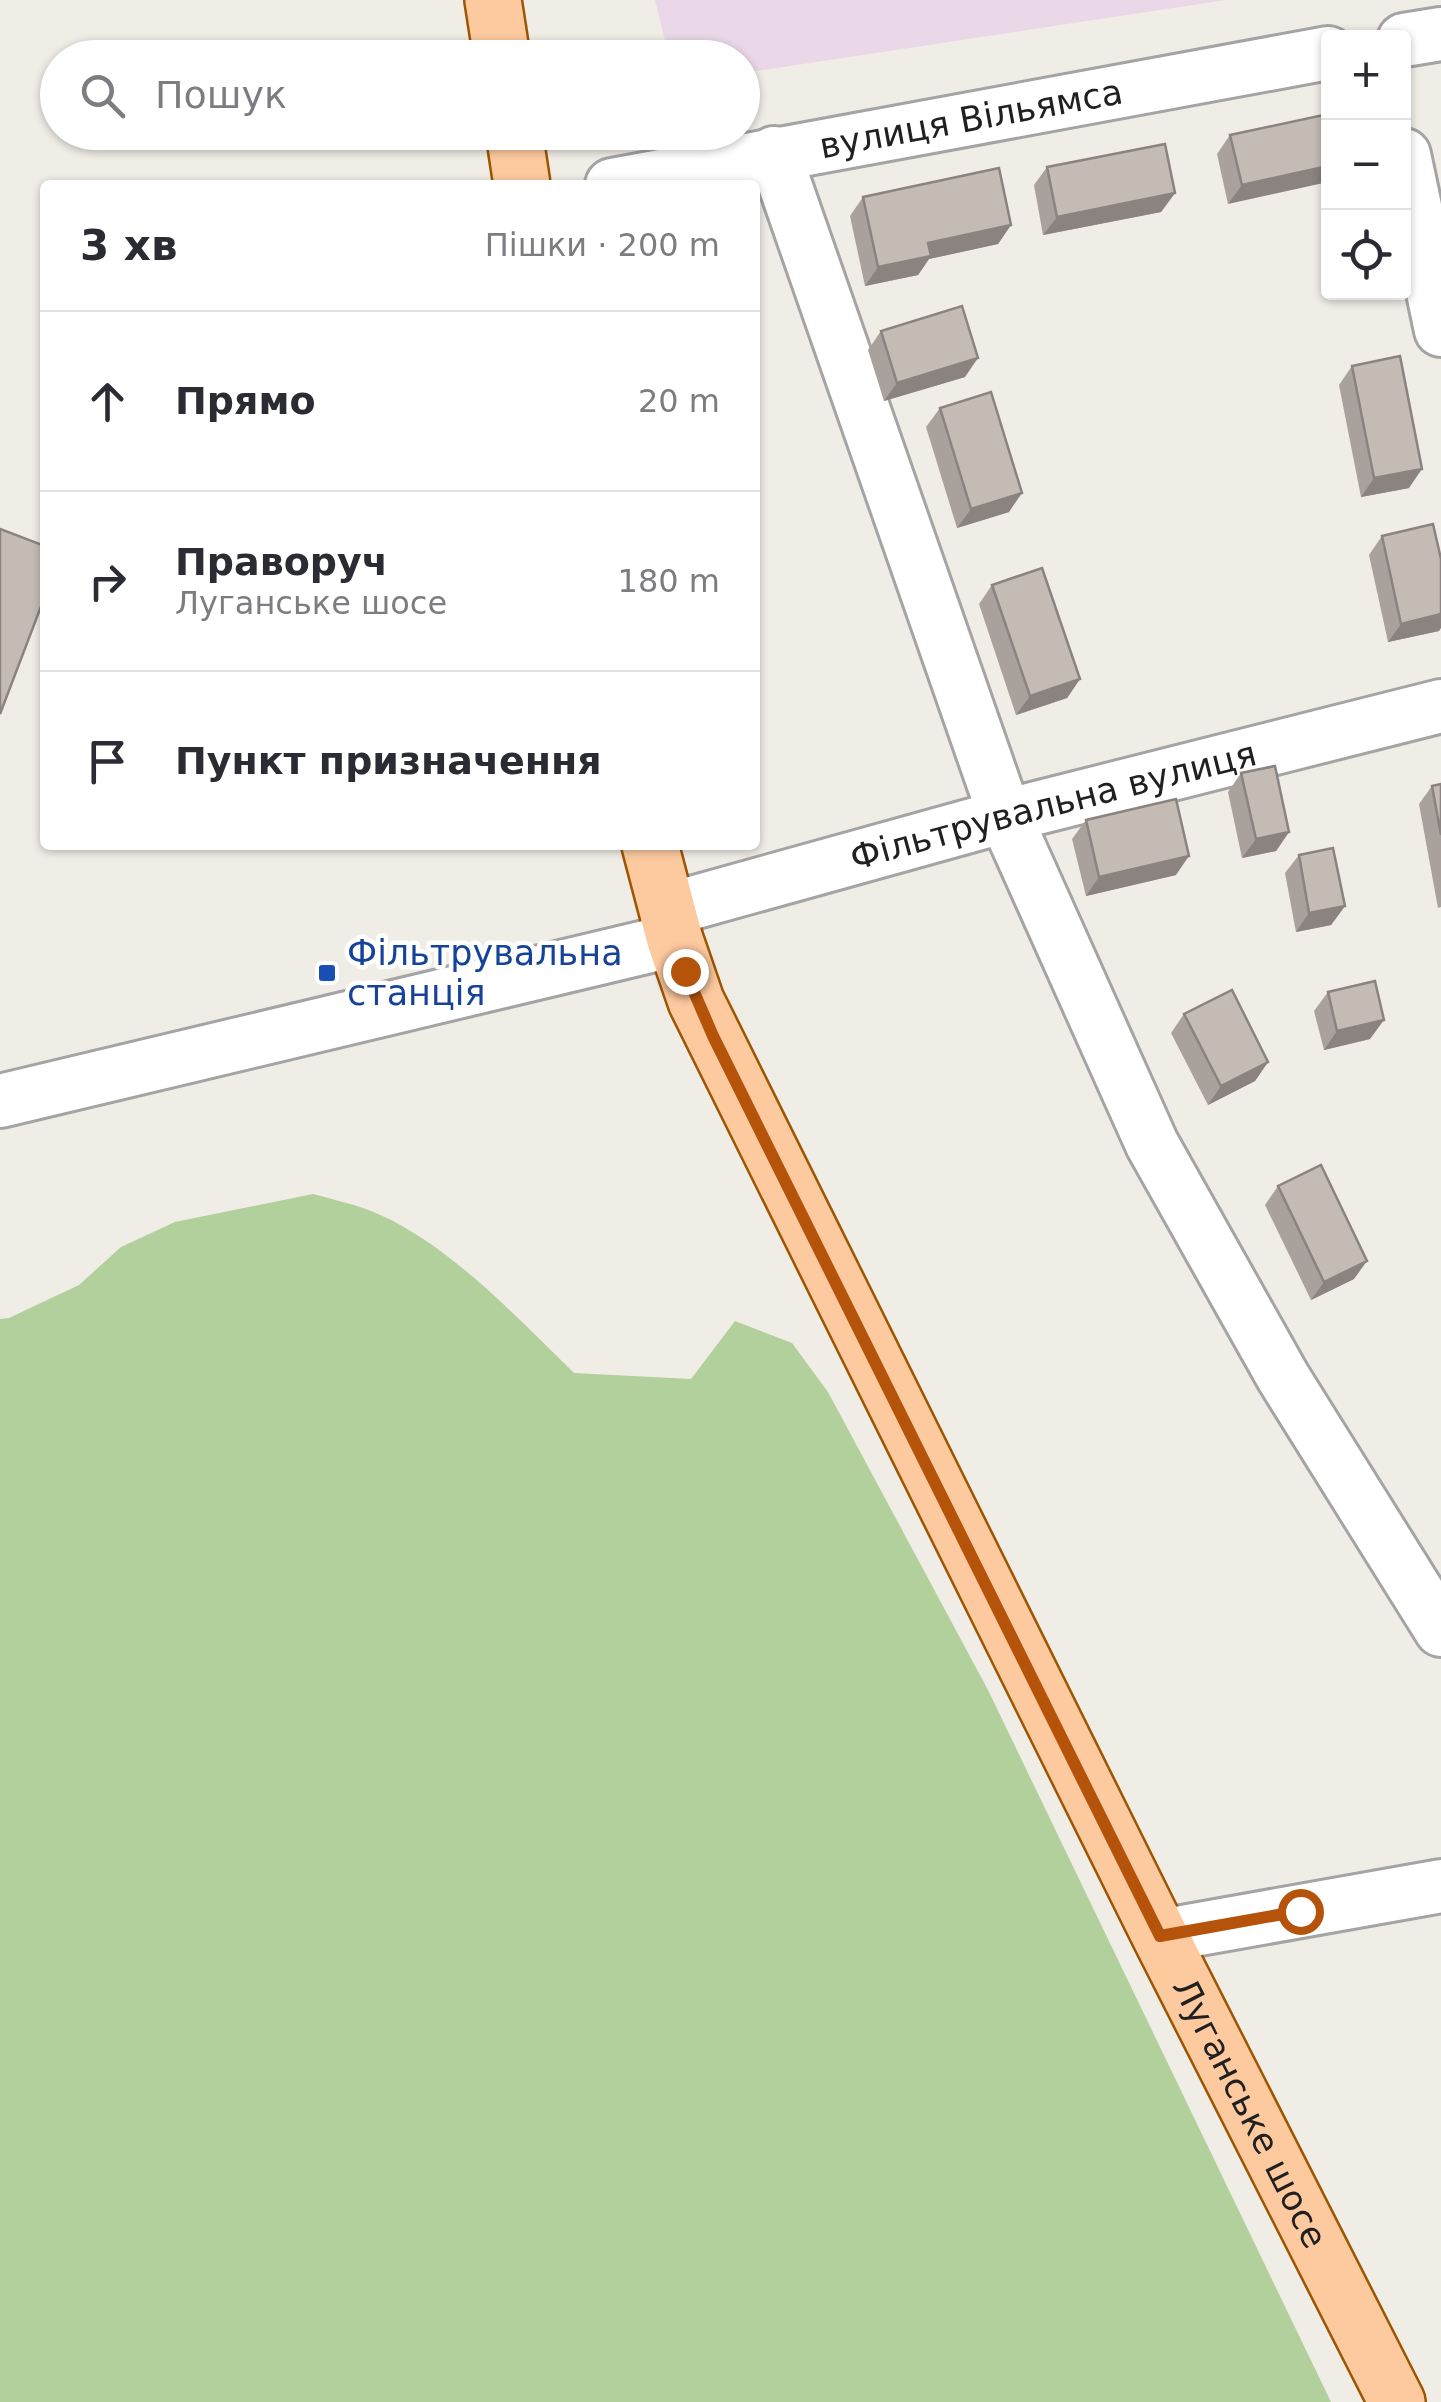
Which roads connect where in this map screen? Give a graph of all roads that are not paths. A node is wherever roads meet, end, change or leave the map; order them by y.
1 (492, 0) edge
2 (1441, 34) edge
3 (1411, 39) edge
4 (499, 40) edge
5 (1321, 55) edge
6 (517, 150) edge
7 (774, 153) junction
8 (521, 180) edge
9 (637, 180) edge
10 (1411, 188) edge
11 (1441, 330) edge
12 (1441, 706) edge
13 (1005, 816) junction
14 (651, 850) edge
15 (671, 925) junction
16 (0, 1101) edge
17 (1441, 1630) edge
18 (1441, 1886) edge
19 (1160, 1936) junction
20 (1397, 2402) edge

1 - 4 main road
2 - 3 street
5 - 7 street, вулиця Вільямса
6 - 8 main road
7 - 9 street, вулиця Вільямса
7 - 13 street
10 - 11 street
12 - 13 street, Фільтрувальна вулиця
13 - 15 street, Фільтрувальна вулиця
13 - 17 street
14 - 15 main road, Луганське шосе
15 - 16 street, Фільтрувальна вулиця
15 - 19 main road, Луганське шосе
18 - 19 street
19 - 20 main road, Луганське шосе

